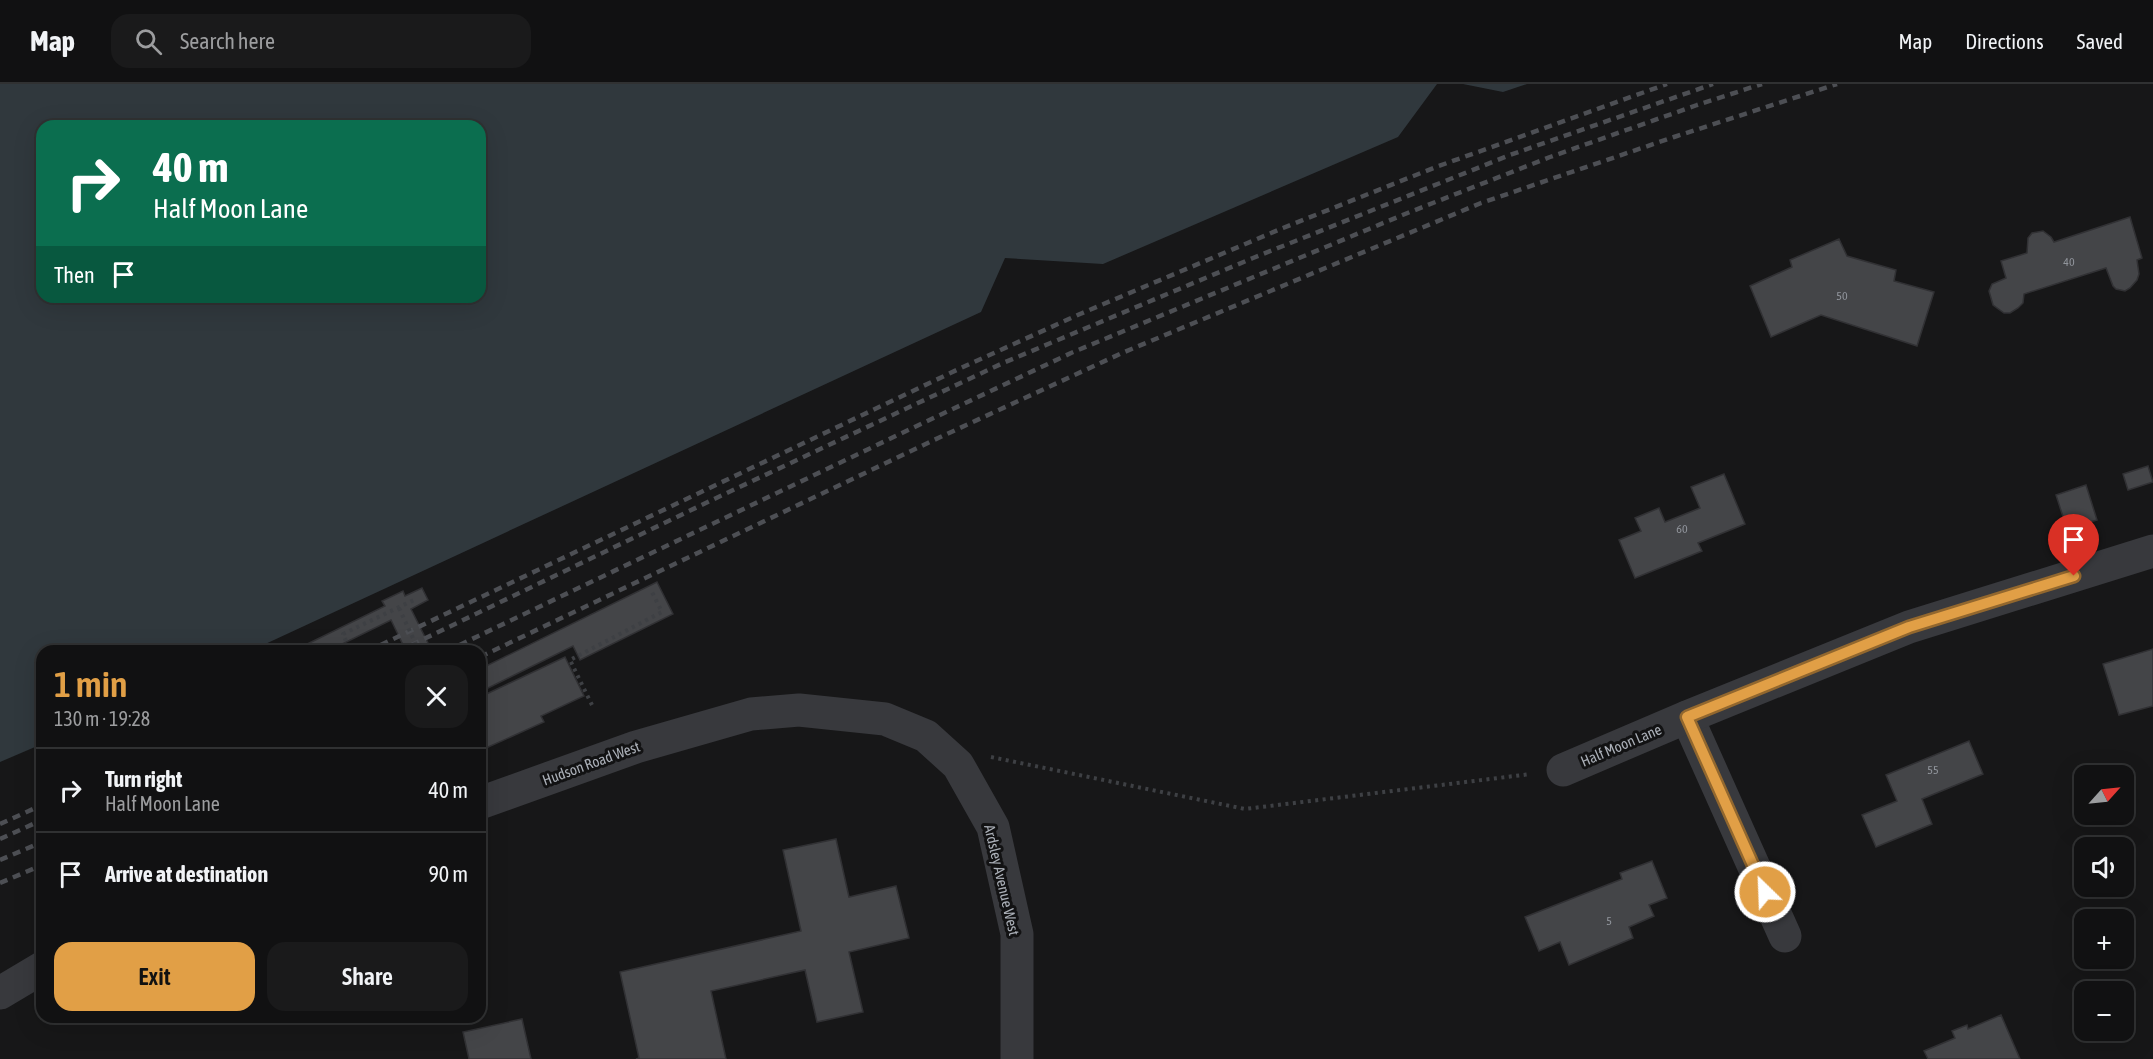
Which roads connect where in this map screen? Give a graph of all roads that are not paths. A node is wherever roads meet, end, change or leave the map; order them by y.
1 (2153, 551) edge
2 (1687, 717) junction
3 (704, 728) joint
4 (1563, 770) road end
5 (486, 801) edge
6 (1785, 936) dead end
7 (36, 972) edge
8 (0, 993) edge
9 (1017, 1059) edge

1 - 2 street, Half Moon Lane
2 - 4 street, Half Moon Lane
2 - 6 street
3 - 5 street, Hudson Road West
3 - 9 street, Ardsley Avenue West
7 - 8 street

